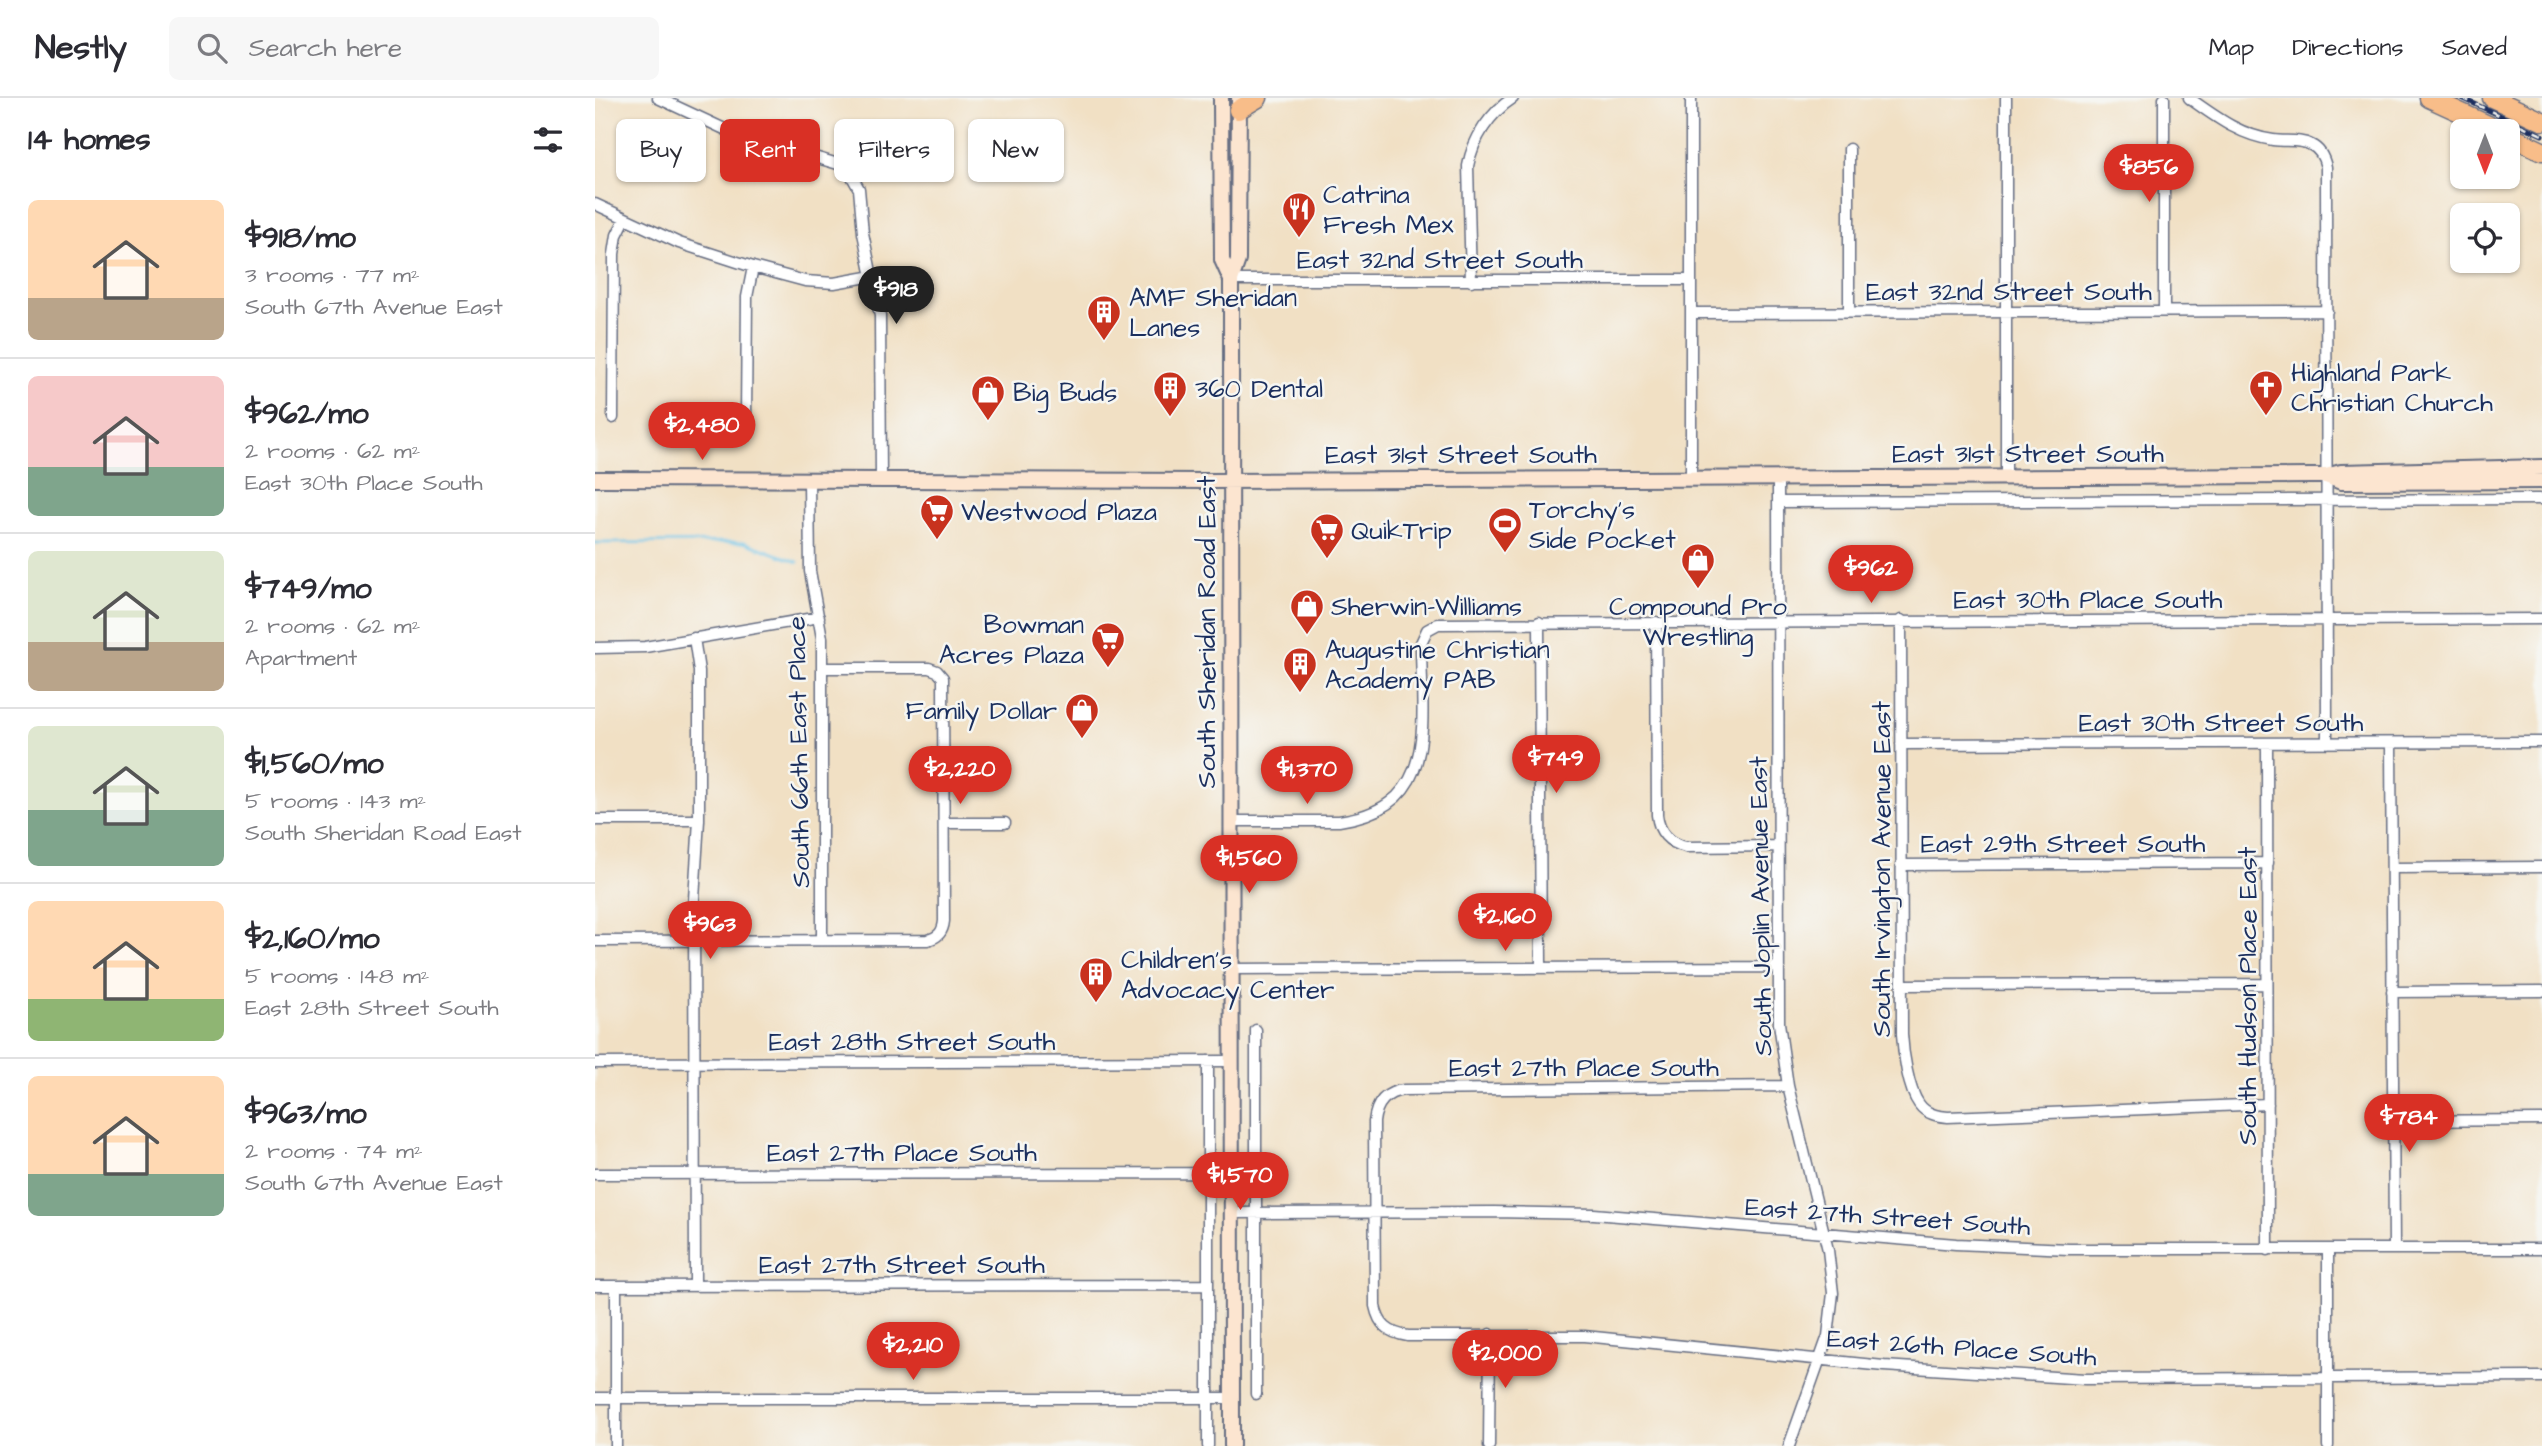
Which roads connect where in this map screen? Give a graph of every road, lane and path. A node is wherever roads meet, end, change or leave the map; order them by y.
1 (657, 98) edge
2 (1221, 98) edge
3 (1258, 98) edge
4 (1513, 98) edge
5 (1691, 98) edge
6 (2006, 98) edge
7 (2164, 98) edge
8 (2189, 98) edge
9 (2429, 98) edge
10 (2492, 98) edge
11 (1238, 104) edge
12 (2475, 119) edge
13 (2542, 121) edge
14 (2520, 140) edge
15 (1849, 149) dead end
16 (2542, 150) edge
17 (595, 204) edge
18 (625, 219) junction
19 (753, 267) junction
20 (873, 276) junction
21 (1231, 280) junction
22 (1691, 280) junction
23 (1471, 281) junction
24 (2164, 311) junction
25 (2327, 311) junction
26 (1849, 312) junction
27 (2007, 312) junction
28 (1691, 313) junction
29 (613, 418) dead end
30 (746, 418) dead end
31 (2542, 467) edge
32 (2326, 476) junction
33 (2005, 477) junction
34 (1691, 478) junction
35 (1778, 478) junction
36 (595, 479) edge
37 (809, 480) junction
38 (881, 480) junction
39 (1231, 480) junction
40 (2542, 481) edge
41 (2326, 499) junction
42 (2542, 499) edge
43 (1778, 502) junction
44 (819, 617) junction
45 (2542, 619) edge
46 (1901, 620) junction
47 (2328, 620) junction
48 (1778, 621) junction
49 (1539, 622) junction
50 (1656, 622) junction
51 (694, 638) junction
52 (595, 648) edge
53 (821, 668) junction
54 (2267, 743) junction
55 (2327, 743) junction
56 (2391, 743) junction
57 (2542, 743) edge
58 (1901, 744) junction
59 (595, 820) edge
60 (699, 820) junction
61 (1231, 821) junction
62 (944, 823) junction
63 (1005, 823) dead end
64 (1778, 846) junction
65 (2267, 863) junction
66 (1901, 865) junction
67 (2542, 867) edge
68 (2392, 868) junction
69 (694, 940) junction
70 (821, 940) junction
71 (595, 941) edge
72 (1779, 967) junction
73 (1541, 968) junction
74 (1231, 969) junction
75 (2267, 984) junction
76 (1902, 985) junction
77 (2542, 991) edge
78 (2392, 992) junction
79 (1256, 1030) dead end
80 (1208, 1061) junction
81 (1230, 1061) junction
82 (595, 1063) edge
83 (695, 1063) junction
84 (1788, 1086) junction
85 (2268, 1104) junction
86 (2542, 1120) edge
87 (2393, 1121) junction
88 (1209, 1172) junction
89 (595, 1174) edge
90 (695, 1174) junction
91 (1256, 1212) junction
92 (1374, 1212) junction
93 (1232, 1213) junction
94 (1823, 1233) junction
95 (2394, 1249) junction
96 (2542, 1249) edge
97 (2268, 1250) junction
98 (2328, 1250) junction
99 (1208, 1285) junction
100 (595, 1286) edge
101 (616, 1286) junction
102 (695, 1286) junction
103 (1490, 1334) junction
104 (1820, 1358) junction
105 (2328, 1377) junction
106 (2542, 1377) edge
107 (1256, 1394) dead end
108 (595, 1398) edge
109 (617, 1398) junction
110 (1208, 1398) junction
111 (1231, 1398) junction
112 (616, 1446) edge
113 (1208, 1446) edge
114 (1232, 1446) edge
115 (1489, 1446) edge
116 (1789, 1446) edge
117 (2329, 1446) edge

1 - 20 street
2 - 21 main road, South Sheridan Road East
3 - 11 highway
4 - 23 street
5 - 22 street
6 - 27 street
7 - 24 street
8 - 25 street
9 - 12 highway
10 - 13 highway
11 - 21 main road, South Sheridan Road East
14 - 16 highway
15 - 26 street
17 - 18 street
18 - 19 street
18 - 29 street
19 - 20 street
19 - 30 street
20 - 38 street
21 - 23 street, East 32nd Street South
21 - 39 main road, South Sheridan Road East
22 - 23 street, East 32nd Street South
22 - 28 street
24 - 25 street, East 32nd Street South
24 - 27 street, East 32nd Street South
25 - 32 street
26 - 27 street, East 32nd Street South
26 - 28 street, East 32nd Street South
27 - 33 street
28 - 34 street
31 - 32 main road, East 31st Street South
32 - 33 main road, East 31st Street South
32 - 40 main road, East 31st Street South
32 - 41 street
33 - 35 main road, East 31st Street South
34 - 35 main road, East 31st Street South
34 - 39 main road, East 31st Street South
35 - 43 street, South Joplin Avenue East
36 - 37 main road, East 31st Street South
37 - 38 main road, East 31st Street South
37 - 44 street, South 66th East Place
38 - 39 main road, East 31st Street South
39 - 61 main road, South Sheridan Road East
41 - 42 street, East 31st Street South
41 - 43 street, East 31st Street South
41 - 47 street
43 - 48 street, South Joplin Avenue East
44 - 51 street
44 - 53 street, South 66th East Place
45 - 47 street, East 30th Place South
46 - 47 street, East 30th Place South
46 - 48 street, East 30th Place South
46 - 58 street, South Irvington Avenue East
47 - 55 street
48 - 50 street, East 30th Place South
48 - 64 street, South Joplin Avenue East
49 - 50 street, East 30th Place South
49 - 61 street, East 30th Place South
49 - 73 street
50 - 64 street
51 - 52 street
51 - 60 street
53 - 62 street
53 - 70 street, South 66th East Place
54 - 55 street, East 30th Street South
54 - 58 street, East 30th Street South
54 - 65 street, South Hudson Place East
55 - 56 street, East 30th Street South
56 - 57 street, East 30th Street South
56 - 68 street
58 - 66 street, South Irvington Avenue East
59 - 60 street
60 - 69 street
61 - 74 main road, South Sheridan Road East
62 - 63 street
62 - 70 street
64 - 72 street, South Joplin Avenue East
65 - 66 street, East 29th Street South
65 - 75 street, South Hudson Place East
66 - 76 street, South Irvington Avenue East
67 - 68 street
68 - 78 street
69 - 70 street
69 - 71 street
69 - 83 street
72 - 73 street
72 - 84 street, South Joplin Avenue East
73 - 74 street
74 - 81 main road, South Sheridan Road East
75 - 76 street
75 - 85 street, South Hudson Place East
76 - 85 street, South Irvington Avenue East
77 - 78 street
78 - 87 street
79 - 91 street
80 - 81 street, East 28th Street South
80 - 83 street, East 28th Street South
80 - 88 street
81 - 93 main road, South Sheridan Road East
82 - 83 street, East 28th Street South
83 - 90 street
84 - 92 street, East 27th Place South
84 - 94 street, South Joplin Avenue East
85 - 97 street, South Hudson Place East
86 - 87 street
87 - 95 street
88 - 90 street, East 27th Place South
88 - 99 street
89 - 90 street, East 27th Place South
90 - 102 street
91 - 92 street, East 27th Street South
91 - 93 street, East 27th Street South
91 - 107 street
92 - 94 street, East 27th Street South
92 - 103 street, East 26th Place South
93 - 111 main road, South Sheridan Road East
94 - 97 street, East 27th Street South
94 - 104 street, South Joplin Avenue East
95 - 96 street, East 27th Street South
95 - 98 street, East 27th Street South
97 - 98 street, East 27th Street South
98 - 105 street
99 - 102 street, East 27th Street South
99 - 110 street
100 - 101 street, East 27th Street South
101 - 102 street, East 27th Street South
101 - 109 street
103 - 104 street, East 26th Place South
103 - 115 street
104 - 105 street, East 26th Place South
104 - 116 street, South Joplin Avenue East
105 - 106 street, East 26th Place South
105 - 117 street
108 - 109 street
109 - 110 street
109 - 112 street
110 - 111 street
110 - 113 street
111 - 114 main road, South Sheridan Road East

